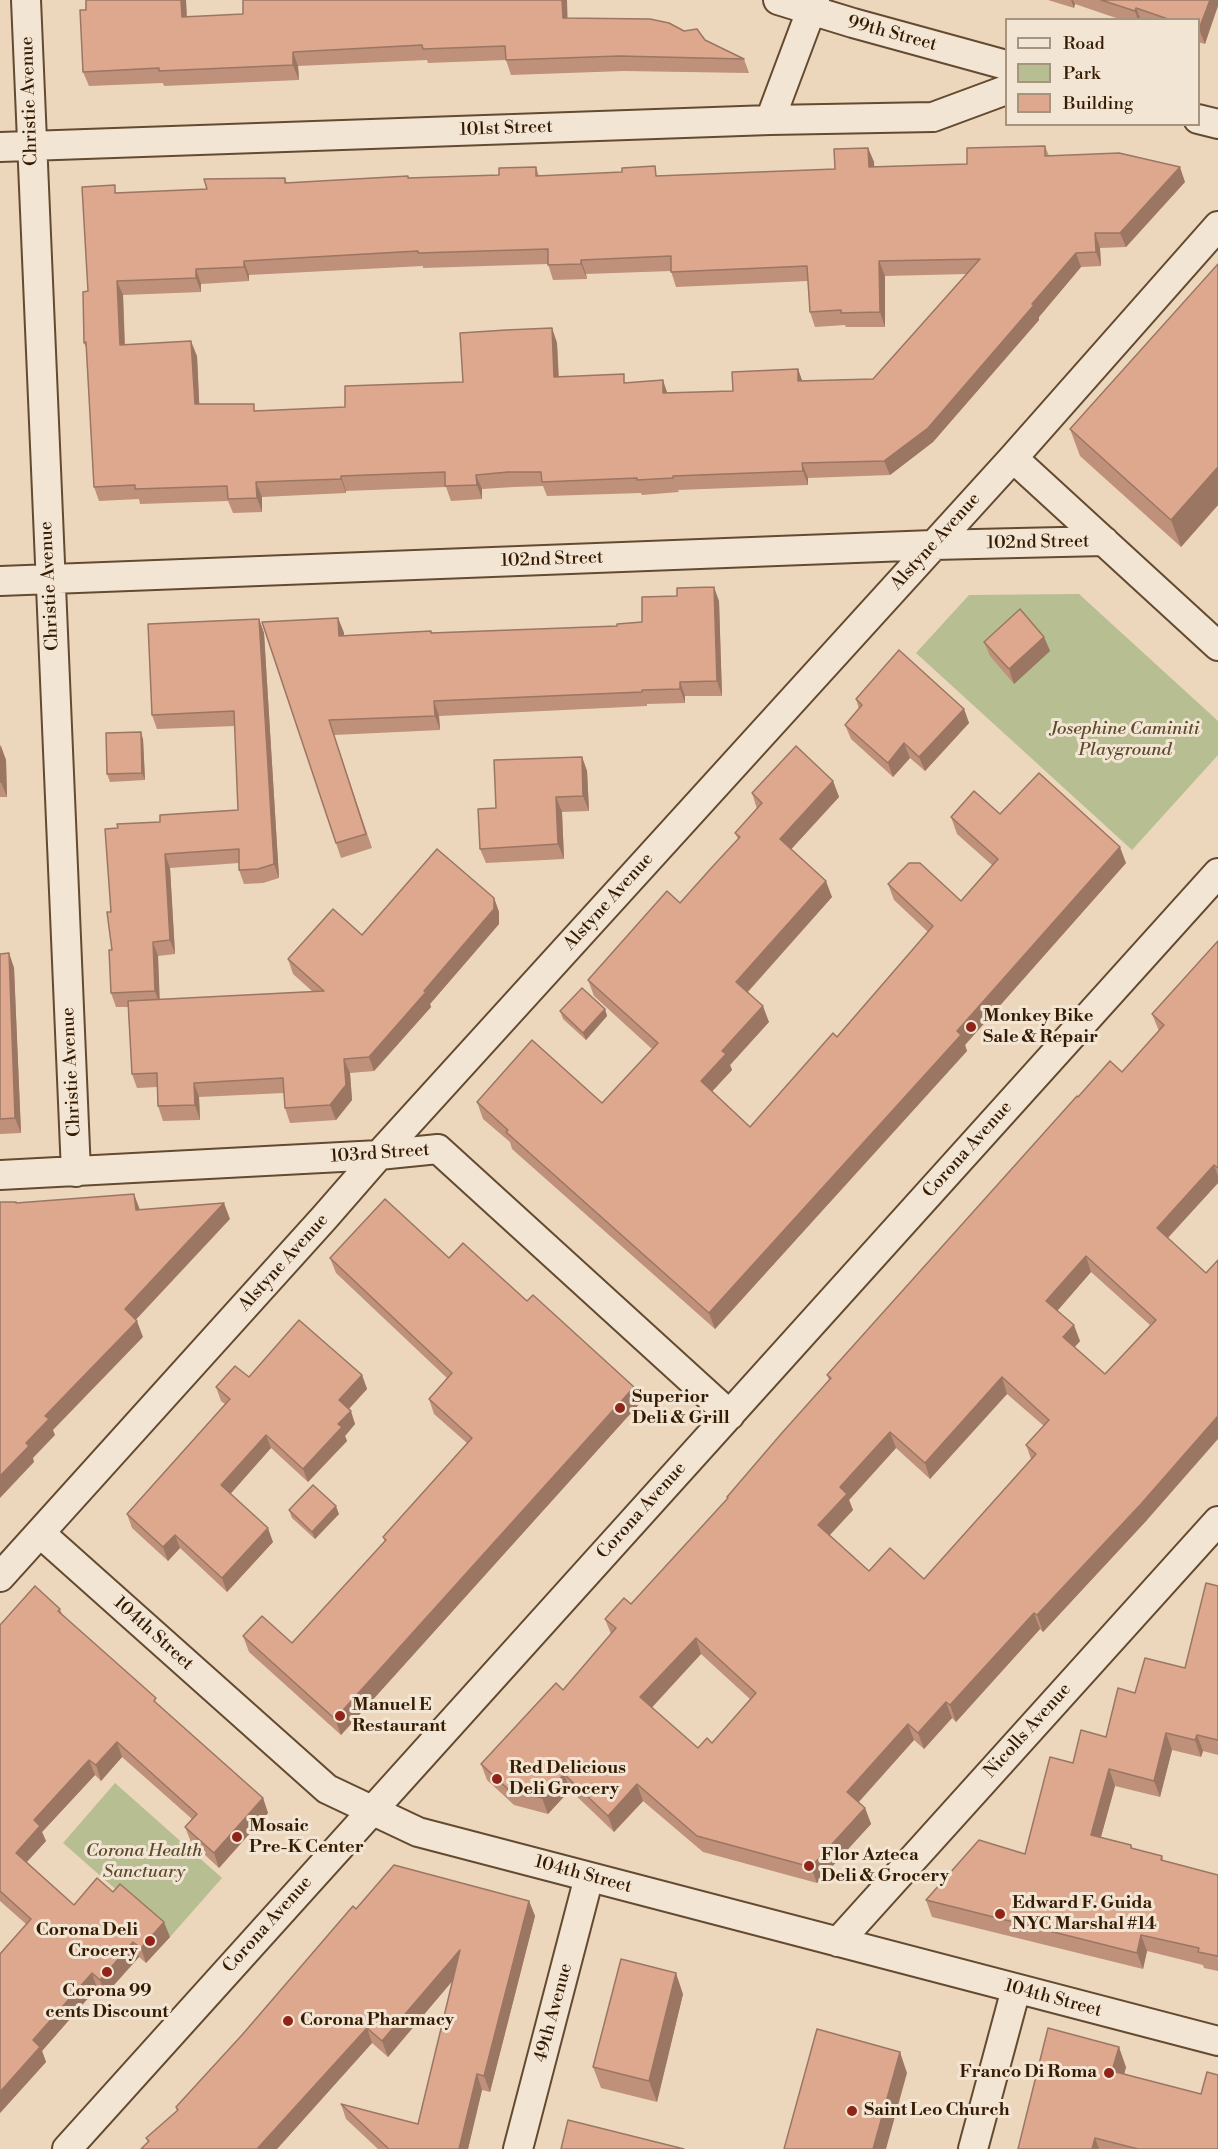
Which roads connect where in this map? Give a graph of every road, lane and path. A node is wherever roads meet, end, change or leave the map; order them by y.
1 (26, 0) edge
2 (778, 0) edge
3 (813, 5) edge
4 (1005, 65) edge
5 (1005, 90) edge
6 (770, 120) junction
7 (1200, 120) edge
8 (1218, 124) edge
9 (32, 145) junction
10 (0, 147) edge
11 (1218, 226) edge
12 (1013, 458) junction
13 (1104, 542) junction
14 (933, 545) junction
15 (50, 580) junction
16 (0, 581) edge
17 (1218, 646) edge
18 (1218, 873) edge
19 (379, 1155) junction
20 (76, 1172) junction
21 (0, 1175) edge
22 (730, 1415) junction
23 (1218, 1521) edge
24 (40, 1533) junction
25 (0, 1577) edge
26 (373, 1810) junction
27 (589, 1877) junction
28 (838, 1942) junction
29 (1016, 1989) junction
30 (1218, 2041) edge
31 (67, 2149) edge
32 (518, 2149) edge
33 (973, 2149) edge

1 - 9 street, Christie Avenue
2 - 3 street, 99th Street
3 - 4 street, 99th Street
3 - 6 street
5 - 6 street, 101st Street
6 - 9 street, 101st Street
7 - 8 street
9 - 10 street, 101st Street
9 - 15 street, Christie Avenue
11 - 12 street, Alstyne Avenue
12 - 13 street, 102nd Street
12 - 14 street, Alstyne Avenue
13 - 14 street, 102nd Street
13 - 17 street, 102nd Street
14 - 15 street, 102nd Street
14 - 19 street, Alstyne Avenue
15 - 16 street, 102nd Street
15 - 20 street, Christie Avenue
18 - 22 street, Corona Avenue
19 - 20 street, 103rd Street
19 - 22 street, 103rd Street
19 - 24 street, Alstyne Avenue
20 - 21 street, 103rd Street
22 - 26 street, Corona Avenue
23 - 28 street, Nicolls Avenue
24 - 25 street, Alstyne Avenue
24 - 26 street, 104th Street
26 - 27 street, 104th Street
26 - 31 street, Corona Avenue
27 - 28 street, 104th Street
27 - 32 street, 49th Avenue
28 - 29 street, 104th Street
29 - 30 street, 104th Street
29 - 33 street

